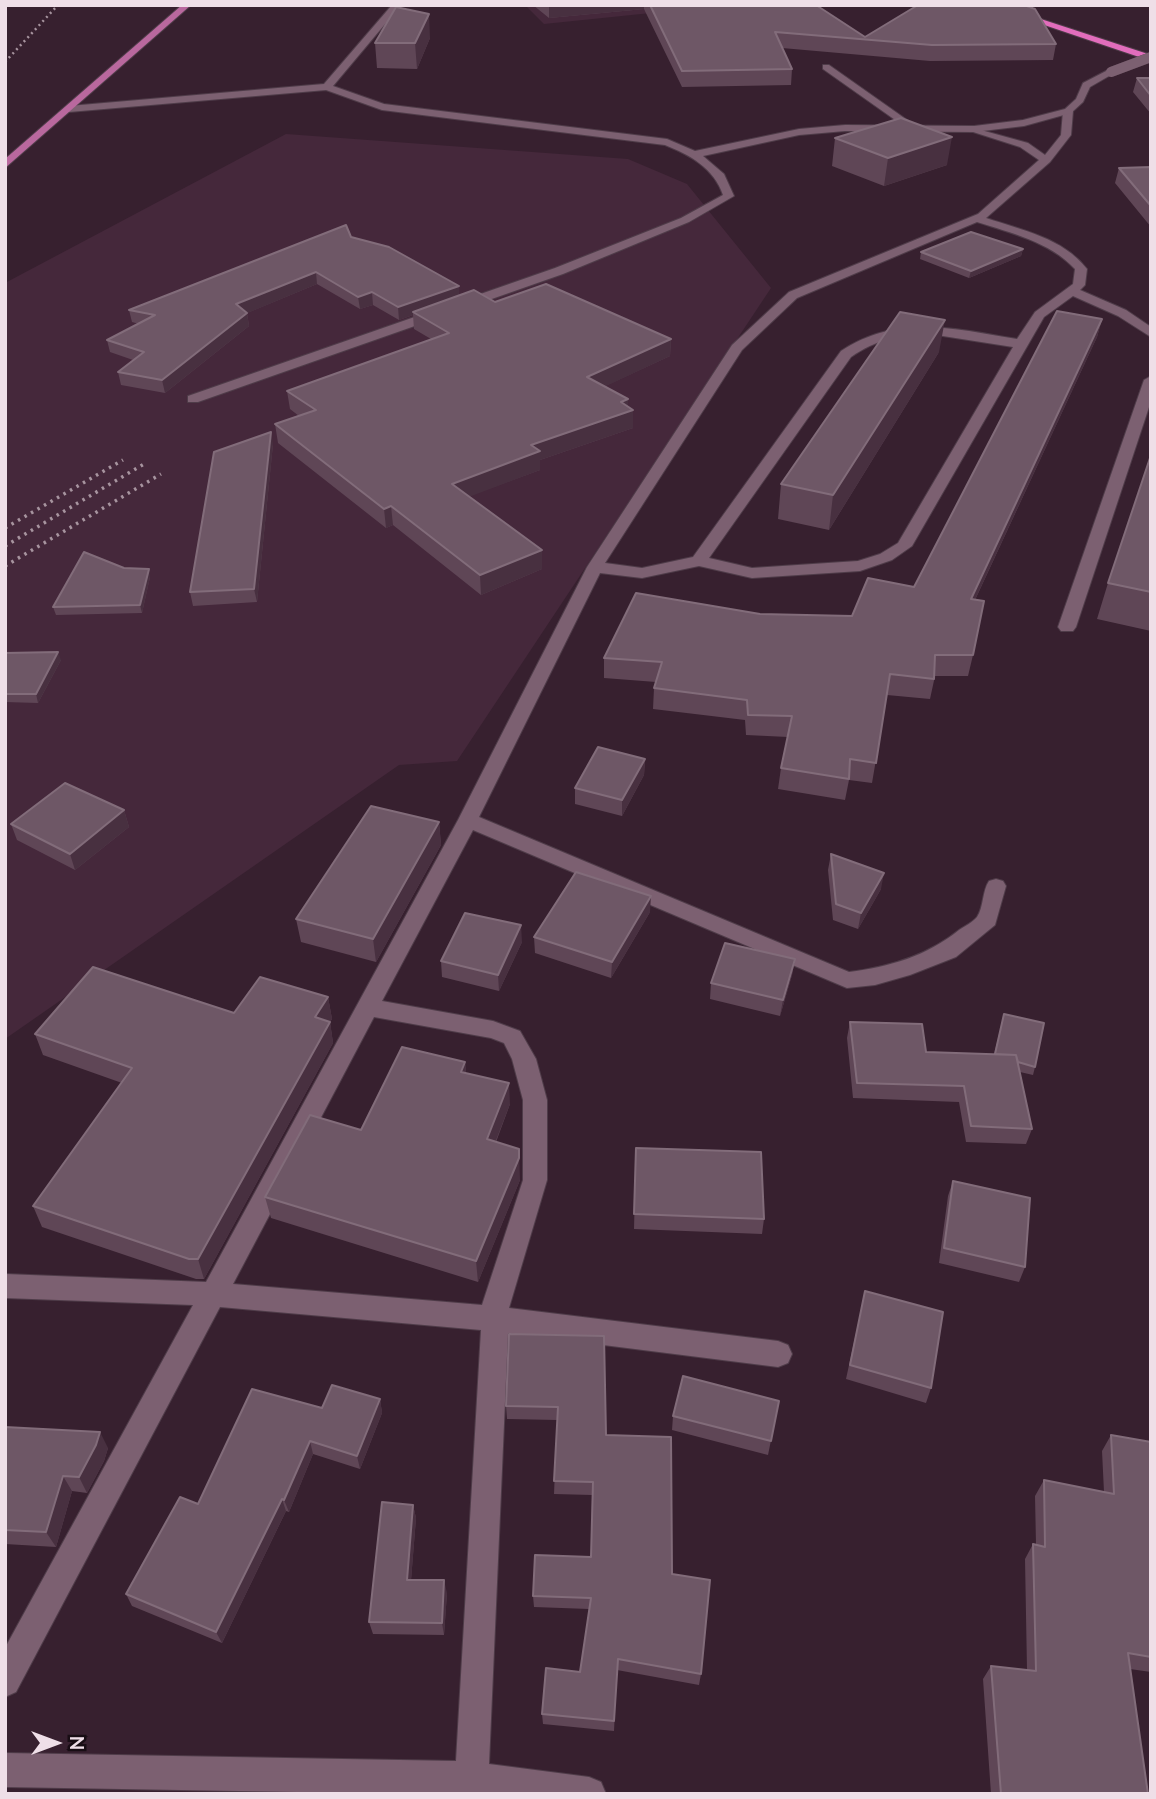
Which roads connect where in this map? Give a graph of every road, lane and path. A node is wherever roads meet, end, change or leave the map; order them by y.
1 (187, 5) edge
2 (397, 5) edge
3 (989, 5) edge
4 (1151, 57) edge
5 (826, 67) edge
6 (327, 87) junction
7 (69, 109) junction
8 (1068, 111) junction
9 (912, 127) junction
10 (974, 129) junction
11 (696, 154) junction
12 (1046, 160) junction
13 (5, 165) edge
14 (975, 218) junction
15 (1073, 290) junction
16 (1151, 333) edge
17 (1021, 344) junction
18 (1151, 380) edge
19 (193, 399) dead end
20 (699, 561) junction
21 (594, 567) junction
22 (1067, 627) dead end
23 (468, 820) junction
24 (996, 886) dead end
25 (366, 1007) junction
26 (5, 1286) edge
27 (212, 1294) junction
28 (497, 1319) junction
29 (778, 1354) dead end
30 (5, 1681) edge
31 (5, 1770) edge
32 (470, 1786) edge
33 (589, 1794) edge

1 - 7 main road
2 - 6 street
3 - 4 highway
4 - 8 street, bridge
5 - 9 street
6 - 7 street
6 - 11 street
7 - 13 main road
8 - 10 street
8 - 12 street
9 - 10 street
9 - 11 street
10 - 12 street
11 - 19 street
12 - 14 street
14 - 15 street
14 - 21 street
15 - 16 street
15 - 17 street
17 - 20 street
17 - 20 street
18 - 22 street
20 - 21 street
21 - 23 street
23 - 24 street
23 - 25 street
25 - 27 street
25 - 28 street
26 - 27 street
27 - 28 street
27 - 30 street
28 - 29 street
28 - 32 street
31 - 32 street
32 - 33 street

